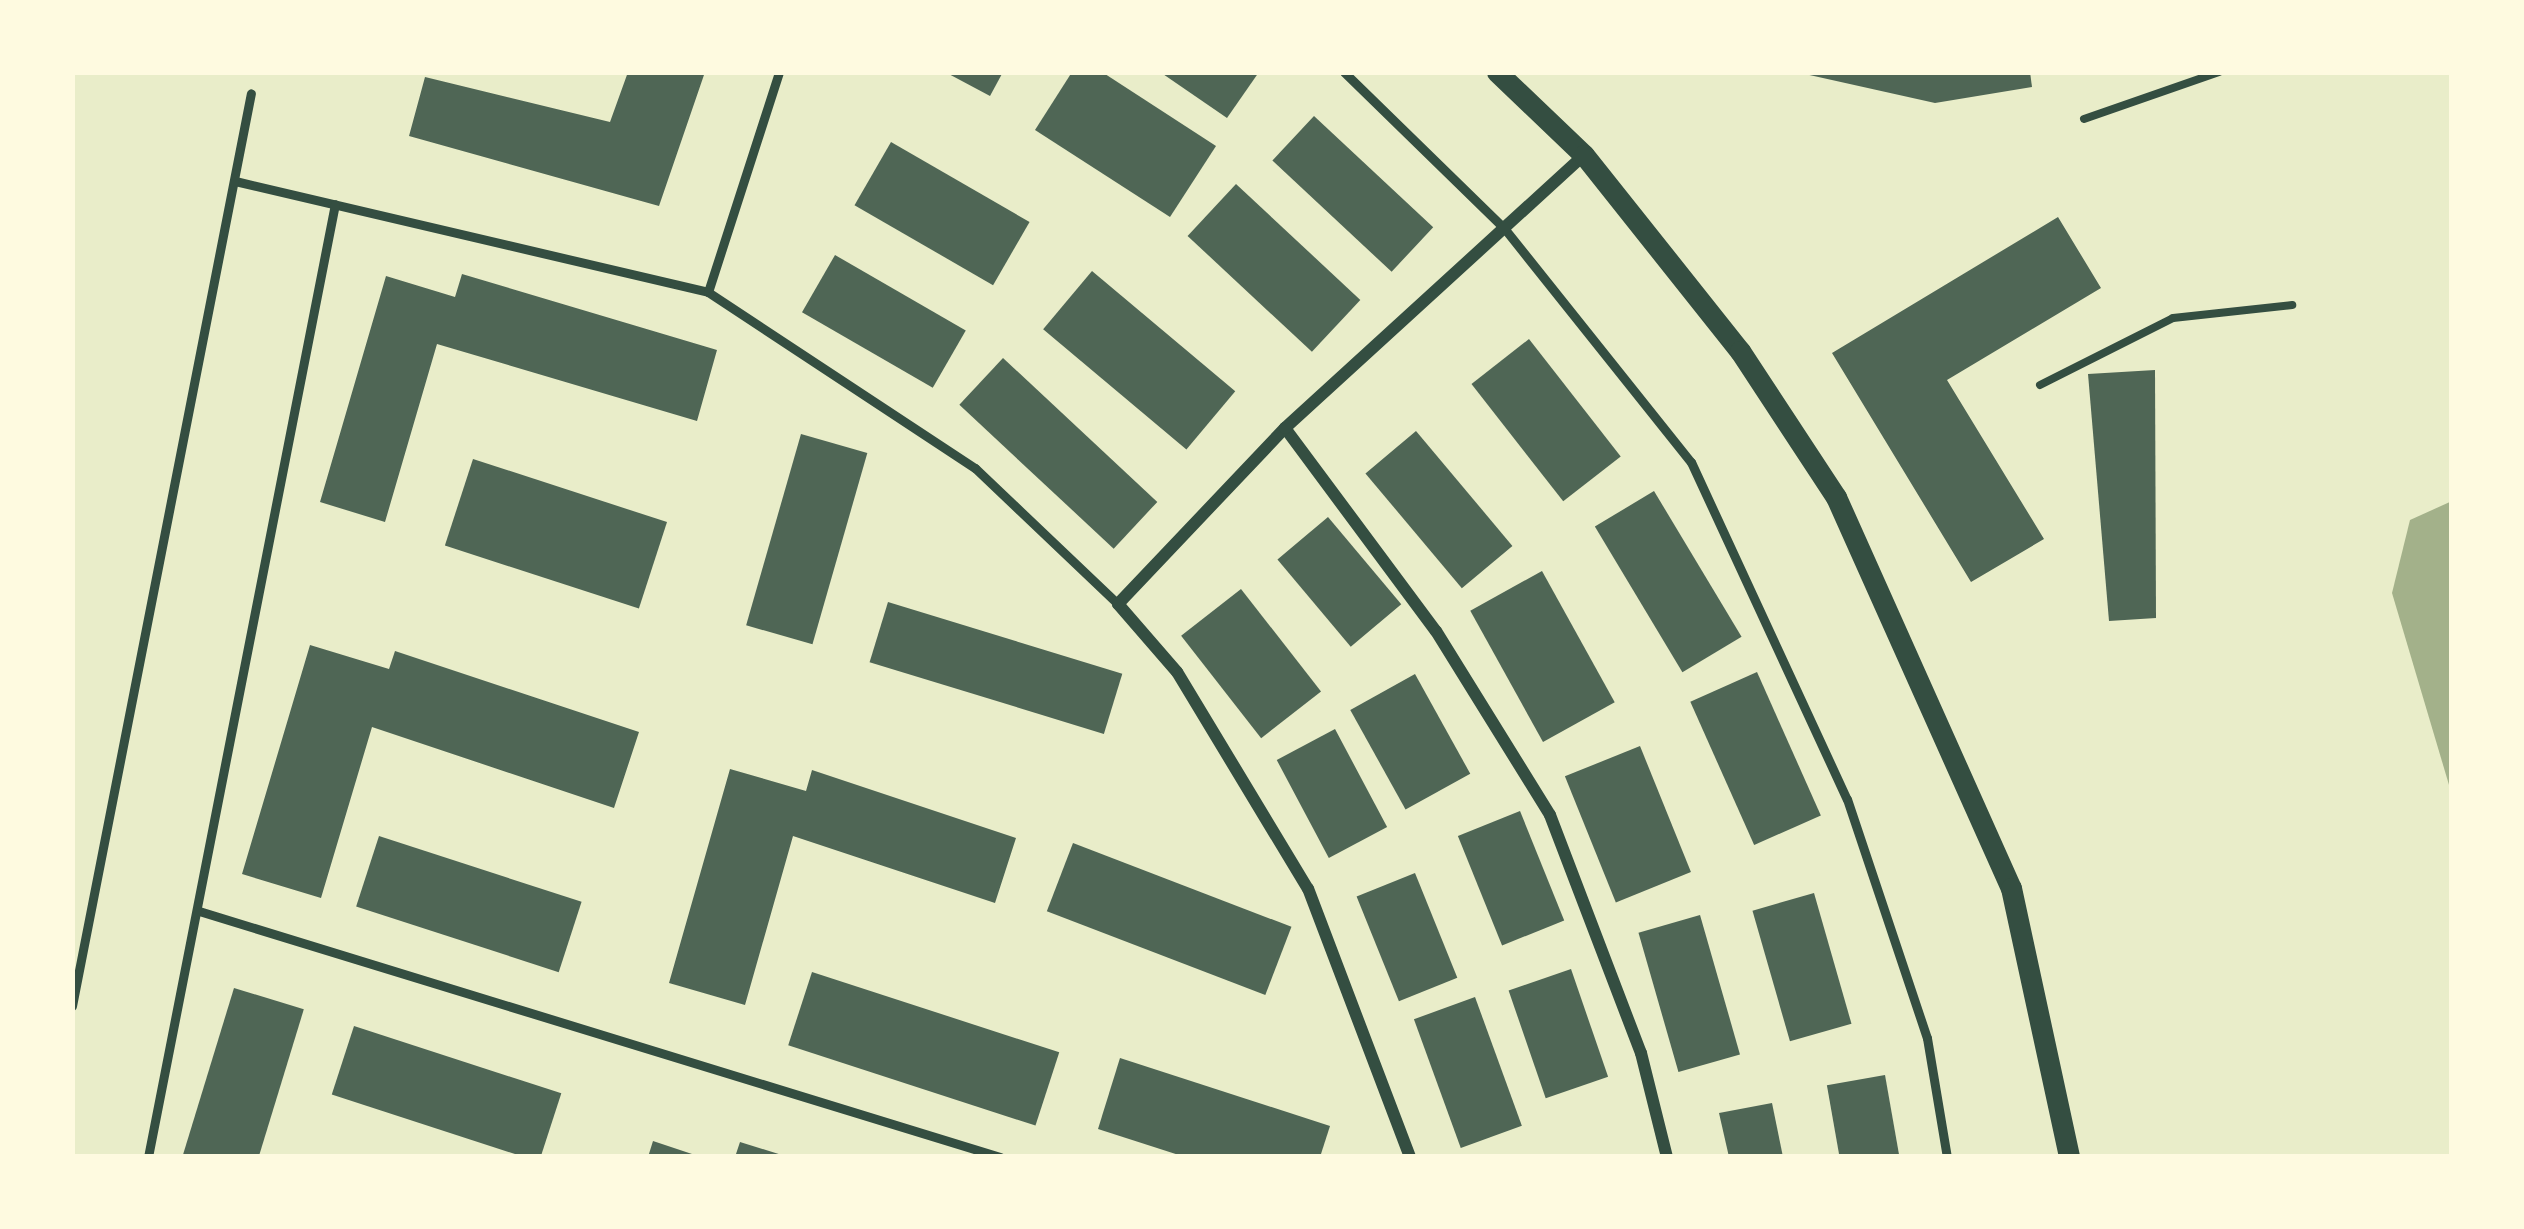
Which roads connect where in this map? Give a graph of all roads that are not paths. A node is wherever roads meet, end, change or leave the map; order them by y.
1 (779, 72) edge
2 (1344, 72) edge
3 (1497, 72) edge
4 (251, 94) dead end
5 (1584, 155) junction
6 (235, 182) junction
7 (335, 204) junction
8 (1504, 228) junction
9 (708, 292) junction
10 (1285, 428) junction
11 (1118, 604) junction
12 (199, 911) junction
13 (72, 1006) edge
14 (148, 1157) edge
15 (1000, 1157) edge
16 (1410, 1157) edge
17 (1667, 1157) edge
18 (1947, 1157) edge
19 (2069, 1157) edge

1 - 9 lane
2 - 8 lane
3 - 5 street
4 - 6 lane
5 - 8 street
5 - 19 street
6 - 7 lane
6 - 13 lane
7 - 9 lane
7 - 12 lane
8 - 10 street
8 - 18 lane
9 - 11 lane
10 - 11 street
10 - 17 street
11 - 16 street
12 - 14 lane
12 - 15 lane

